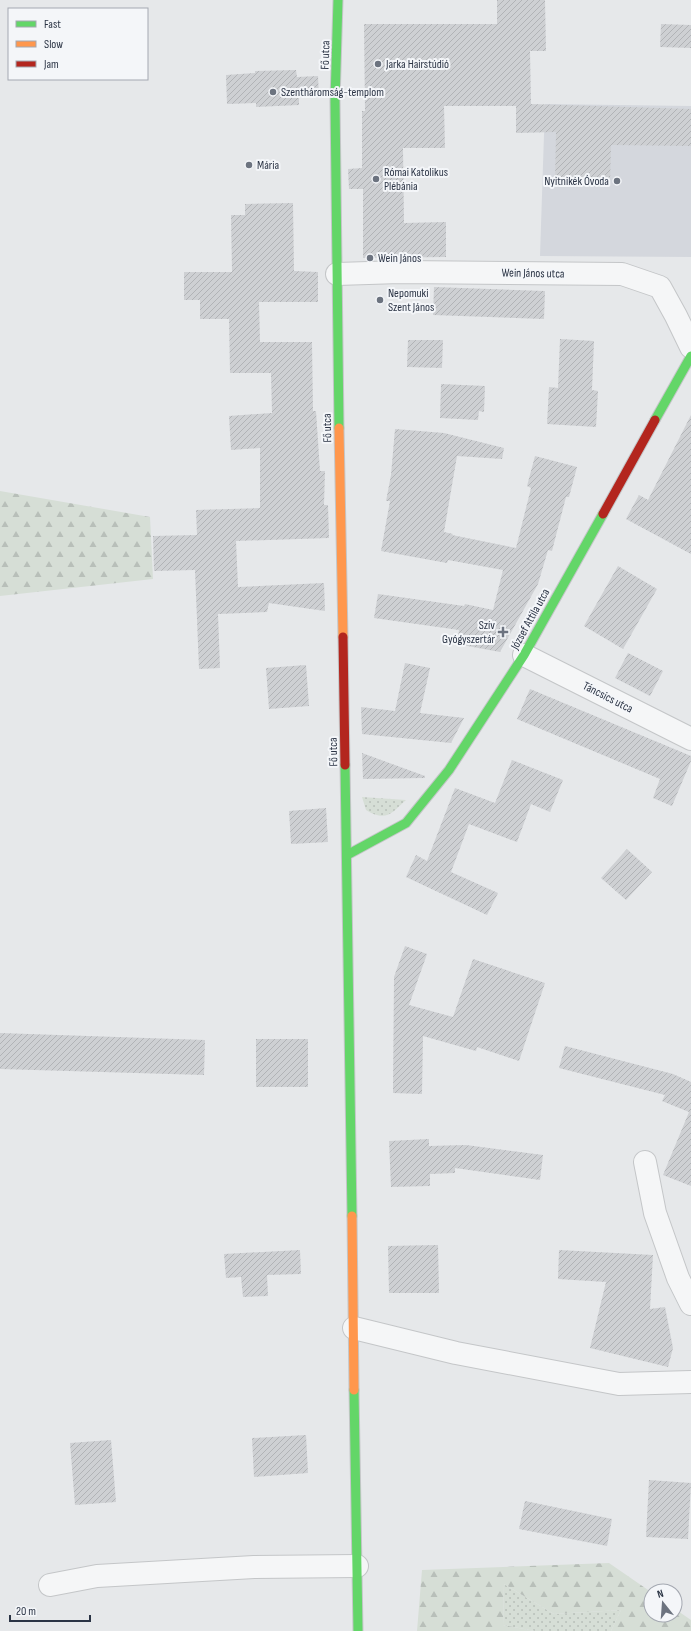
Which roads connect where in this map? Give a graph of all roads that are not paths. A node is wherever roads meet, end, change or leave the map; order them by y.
1 (338, 0) edge
2 (337, 274) junction
3 (691, 347) edge
4 (691, 356) edge
5 (524, 655) junction
6 (691, 739) edge
7 (347, 855) junction
8 (645, 1162) dead end
9 (691, 1304) edge
10 (354, 1328) junction
11 (691, 1382) edge
12 (357, 1566) junction
13 (50, 1585) dead end
14 (358, 1631) edge

1 - 2 main road, Fő utca
2 - 3 street, Wein János utca
2 - 7 main road, Fő utca
4 - 5 main road, József Attila utca
5 - 6 street, Táncsics utca
5 - 7 main road, József Attila utca
7 - 10 main road, Fő utca
8 - 9 street
10 - 11 street
10 - 12 main road, Fő utca
12 - 13 street
12 - 14 main road, Fő utca

